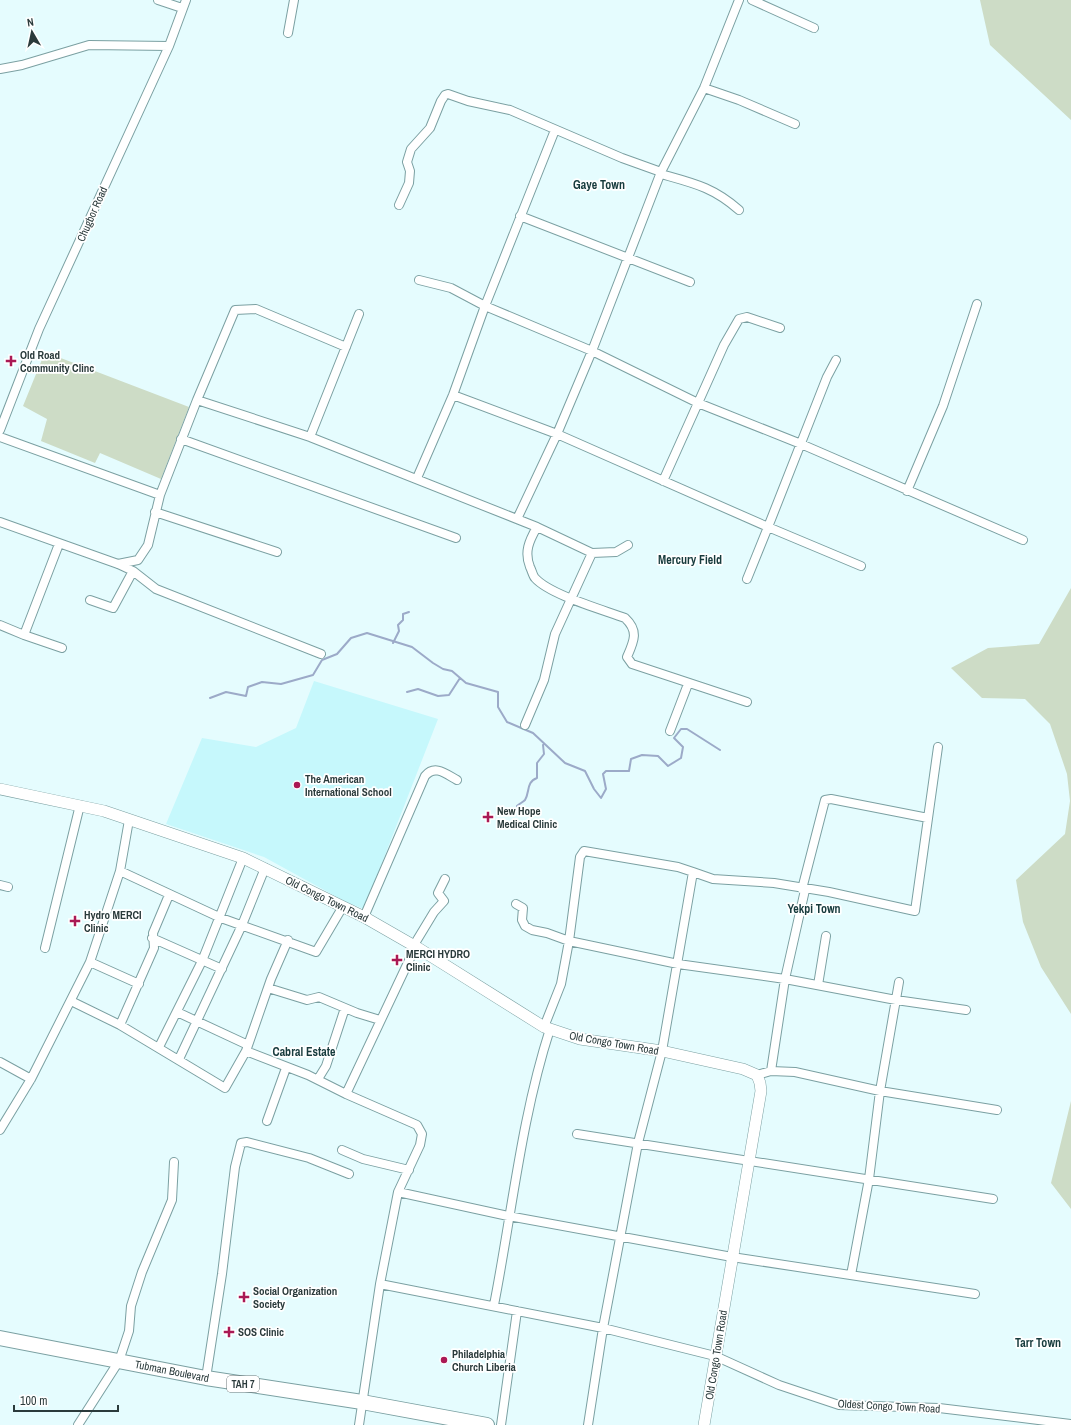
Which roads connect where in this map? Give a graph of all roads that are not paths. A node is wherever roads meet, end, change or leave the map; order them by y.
1 (158, 0) edge
2 (186, 0) edge
3 (294, 0) edge
4 (739, 0) edge
5 (752, 0) edge
6 (182, 8) junction
7 (814, 28) dead end
8 (288, 33) dead end
9 (169, 46) junction
10 (0, 69) edge
11 (704, 88) junction
12 (795, 124) dead end
13 (555, 130) junction
14 (661, 173) junction
15 (399, 205) dead end
16 (739, 210) dead end
17 (520, 216) junction
18 (628, 257) junction
19 (419, 280) dead end
20 (690, 282) dead end
21 (977, 304) dead end
22 (485, 306) junction
23 (359, 314) dead end
24 (780, 328) dead end
25 (346, 347) junction
26 (592, 351) junction
27 (836, 360) dead end
28 (453, 395) junction
29 (197, 400) junction
30 (698, 403) junction
31 (0, 430) edge
32 (557, 434) junction
33 (310, 437) junction
34 (0, 438) edge
35 (182, 439) junction
36 (801, 444) junction
37 (417, 478) junction
38 (663, 481) junction
39 (907, 491) junction
40 (160, 495) junction
41 (155, 512) junction
42 (517, 519) junction
43 (0, 522) edge
44 (537, 527) junction
45 (768, 527) junction
46 (456, 538) dead end
47 (1023, 540) dead end
48 (59, 544) junction
49 (628, 545) dead end
50 (278, 552) dead end
51 (592, 553) junction
52 (118, 564) junction
53 (861, 566) dead end
54 (132, 570) junction
55 (747, 579) dead end
56 (572, 598) junction
57 (90, 600) dead end
58 (0, 625) edge
59 (24, 635) junction
60 (62, 648) dead end
61 (321, 654) dead end
62 (688, 684) junction
63 (747, 702) dead end
64 (525, 725) dead end
65 (670, 732) dead end
66 (938, 747) dead end
67 (457, 780) dead end
68 (0, 789) edge
69 (80, 806) junction
70 (928, 818) junction
71 (130, 820) junction
72 (243, 858) junction
73 (265, 868) junction
74 (120, 871) junction
75 (693, 872) junction
76 (445, 879) dead end
77 (804, 890) junction
78 (169, 895) junction
79 (516, 904) dead end
80 (342, 908) junction
81 (364, 917) junction
82 (221, 918) junction
83 (242, 925) junction
84 (826, 936) dead end
85 (152, 938) junction
86 (288, 940) junction
87 (569, 941) junction
88 (416, 947) junction
89 (45, 948) dead end
90 (202, 961) junction
91 (90, 962) junction
92 (678, 964) junction
93 (222, 968) junction
94 (785, 980) junction
95 (899, 982) dead end
96 (139, 984) junction
97 (818, 985) junction
98 (268, 988) junction
99 (896, 1000) junction
100 (71, 1001) junction
101 (345, 1008) junction
102 (966, 1010) dead end
103 (177, 1012) junction
104 (380, 1020) junction
105 (197, 1022) junction
106 (120, 1025) junction
107 (547, 1028) junction
108 (159, 1047) junction
109 (247, 1048) junction
110 (662, 1051) junction
111 (179, 1059) junction
112 (0, 1062) edge
113 (286, 1068) junction
114 (771, 1070) junction
115 (757, 1075) junction
116 (31, 1079) junction
117 (318, 1079) junction
118 (880, 1091) junction
119 (346, 1094) junction
120 (997, 1110) dead end
121 (267, 1121) dead end
122 (0, 1130) edge
123 (577, 1134) dead end
124 (638, 1143) junction
125 (342, 1150) dead end
126 (174, 1162) dead end
127 (749, 1163) junction
128 (409, 1170) junction
129 (349, 1174) dead end
130 (870, 1179) junction
131 (398, 1192) junction
132 (993, 1199) dead end
133 (508, 1216) junction
134 (622, 1236) junction
135 (732, 1257) junction
136 (851, 1275) junction
137 (380, 1284) junction
138 (975, 1294) dead end
139 (494, 1305) junction
140 (517, 1311) junction
141 (603, 1328) junction
142 (0, 1338) edge
143 (715, 1356) junction
144 (119, 1361) junction
145 (206, 1378) junction
146 (362, 1402) junction
147 (482, 1424) edge
148 (1071, 1424) edge
149 (78, 1425) edge
150 (359, 1425) edge
151 (501, 1425) edge
152 (588, 1425) edge
153 (704, 1425) edge

1 - 6 street
2 - 6 street, Chugbor Road
3 - 8 street
4 - 11 street
5 - 7 street
6 - 9 street, Chugbor Road
9 - 10 street
9 - 31 street, Chugbor Road
11 - 12 street
11 - 14 street
13 - 14 street
13 - 15 street
13 - 17 street
14 - 16 street
14 - 18 street
17 - 18 street
17 - 22 street
18 - 20 street
18 - 26 street
19 - 22 street
21 - 39 street
22 - 26 street
22 - 28 street
23 - 25 street
24 - 30 street
25 - 29 street
25 - 33 street
26 - 30 street
26 - 32 street
27 - 36 street
28 - 32 street
28 - 37 street
29 - 33 street
29 - 35 street
30 - 36 street
30 - 38 street
32 - 38 street
32 - 42 street
33 - 37 street
34 - 40 street
35 - 40 street
35 - 46 street
36 - 39 street
36 - 45 street
37 - 42 street
38 - 45 street
39 - 47 street
40 - 41 street
41 - 50 street
41 - 52 street
42 - 44 street
43 - 48 street
44 - 51 street
44 - 56 street
45 - 53 street
45 - 55 street
48 - 52 street
48 - 59 street
49 - 51 street
51 - 56 street
52 - 54 street
54 - 57 street
54 - 61 street
56 - 62 street
56 - 64 street
58 - 59 street
59 - 60 street
62 - 63 street
62 - 65 street
66 - 70 street
67 - 81 street
68 - 69 street, Old Congo Town Road
69 - 71 street, Old Congo Town Road
69 - 89 street
70 - 77 street
70 - 77 street
71 - 72 street, Old Congo Town Road
71 - 74 street
72 - 73 street, Old Congo Town Road
72 - 82 street
73 - 80 street, Old Congo Town Road
73 - 83 street
74 - 78 street
74 - 91 street
75 - 77 street
75 - 87 street
75 - 92 street
76 - 88 street
77 - 94 street
78 - 82 street
78 - 85 street
79 - 87 street
80 - 81 street, Old Congo Town Road
80 - 86 street
81 - 88 street, Old Congo Town Road
82 - 83 street
82 - 90 street
83 - 86 street
83 - 93 street
84 - 97 street
85 - 90 street
85 - 96 street
86 - 98 street
87 - 92 street
87 - 107 street
88 - 104 street
88 - 107 street, Old Congo Town Road
90 - 93 street
90 - 103 street
91 - 96 street
91 - 100 street
92 - 94 street
92 - 110 street
93 - 105 street
94 - 97 street
94 - 114 street
95 - 99 street
96 - 106 street
97 - 99 street
98 - 101 street
98 - 109 street
99 - 102 street
99 - 118 street
100 - 106 street
100 - 116 street
101 - 104 street
101 - 117 street
103 - 105 street
103 - 108 street
104 - 119 street
105 - 109 street
105 - 111 street
106 - 108 street
107 - 110 street, Old Congo Town Road
107 - 133 street
108 - 111 street
109 - 111 street
109 - 113 street
110 - 115 street, Old Congo Town Road
110 - 124 street
112 - 116 street
113 - 117 street
113 - 121 street
114 - 115 street
114 - 118 street
115 - 127 street, Old Congo Town Road
116 - 122 street
117 - 119 street
118 - 120 street
118 - 130 street
119 - 128 street
123 - 124 street
124 - 127 street
124 - 134 street
125 - 128 street
126 - 144 street
127 - 130 street
127 - 135 street, Old Congo Town Road
128 - 131 street
129 - 145 street
130 - 132 street
130 - 136 street
131 - 133 street
131 - 137 street
133 - 134 street
133 - 139 street
134 - 135 street
134 - 141 street
135 - 136 street
135 - 143 street, Old Congo Town Road
136 - 138 street
137 - 139 street, Oldest Congo Town Road
137 - 146 street
139 - 140 street, Oldest Congo Town Road
140 - 141 street, Oldest Congo Town Road
140 - 151 street
141 - 143 street, Oldest Congo Town Road
141 - 152 street
142 - 144 highway, Tubman Boulevard / TAH 7
143 - 148 street, Oldest Congo Town Road
143 - 153 street, Old Congo Town Road
144 - 145 highway, Tubman Boulevard / TAH 7
144 - 149 street
145 - 146 highway, Tubman Boulevard / TAH 7
146 - 147 highway, Tubman Boulevard / TAH 7
146 - 150 street

